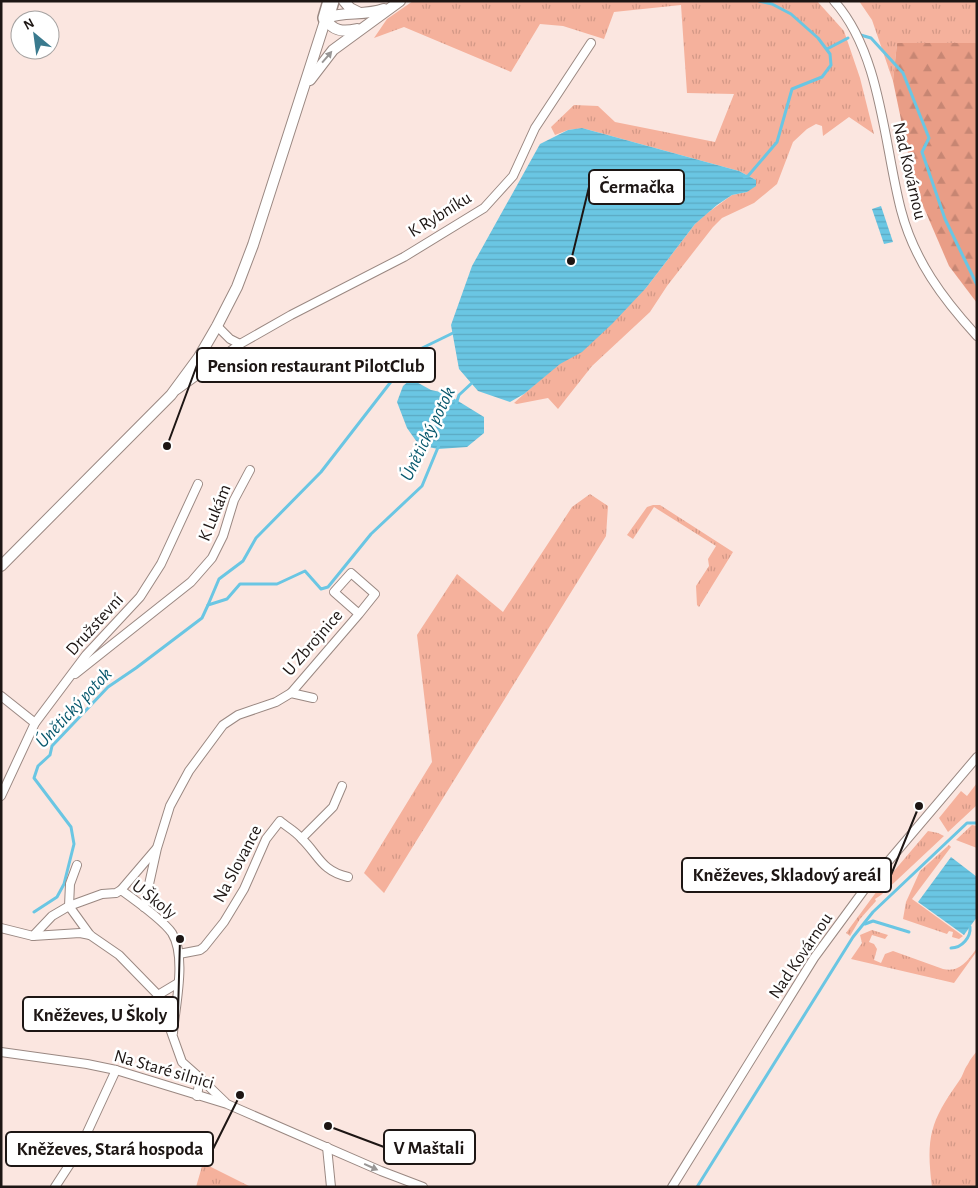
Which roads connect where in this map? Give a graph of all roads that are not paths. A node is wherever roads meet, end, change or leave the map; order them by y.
1 (331, 1) edge
2 (344, 1) edge
3 (400, 1) edge
4 (834, 1) edge
5 (366, 14) junction
6 (326, 18) junction
7 (361, 28) junction
8 (591, 43) dead end
9 (302, 93) junction
10 (217, 326) junction
11 (977, 336) edge
12 (240, 344) junction
13 (171, 395) junction
14 (250, 470) dead end
15 (198, 484) dead end
16 (1, 566) edge
17 (359, 614) junction
18 (67, 680) junction
19 (291, 692) junction
20 (1, 696) edge
21 (313, 698) dead end
22 (35, 723) junction
23 (977, 757) edge
24 (4, 781) edge
25 (342, 786) dead end
26 (1, 796) edge
27 (302, 838) junction
28 (157, 848) junction
29 (77, 864) dead end
30 (348, 877) dead end
31 (121, 890) junction
32 (69, 906) junction
33 (144, 907) junction
34 (1, 928) edge
35 (90, 935) junction
36 (34, 936) junction
37 (179, 954) junction
38 (178, 983) junction
39 (158, 995) junction
40 (173, 1033) junction
41 (1, 1052) edge
42 (116, 1070) junction
43 (200, 1078) junction
44 (197, 1096) junction
45 (227, 1104) junction
46 (327, 1148) junction
47 (55, 1187) edge
48 (330, 1187) edge
49 (423, 1187) edge
50 (672, 1187) edge

1 - 6 highway
2 - 5 street
3 - 5 street
3 - 7 street
4 - 11 street, Nad Kovárnou
5 - 6 street
6 - 7 street
6 - 9 street
9 -> 7 street
8 - 12 street, K Rybníku
9 - 10 street
10 - 12 street
10 - 13 street
12 - 13 street, K Rybníku
13 - 16 street, K Rybníku
14 - 18 street, K Lukám
15 - 18 street, Družstevní
17 - 17 street, U Zbrojnice
17 - 19 street, U Zbrojnice
18 - 22 street, Družstevní
19 - 21 street, U Zbrojnice
19 - 28 street, U Zbrojnice
20 - 22 street
22 - 24 street, Družstevní
23 - 50 street, Nad Kovárnou
24 - 26 street, Družstevní
25 - 27 street
27 - 30 street, Na Slovance
27 - 37 street, Na Slovance
28 - 31 street, U Zbrojnice
28 - 33 street, U Zbrojnice
29 - 32 street
31 - 32 street, U Školy
31 - 33 street, U Školy
32 - 35 street
32 - 36 street, U Školy
33 - 37 street, U Školy
34 - 36 street
35 - 36 street
35 - 39 street
37 - 38 street, U Školy
38 - 39 street
38 - 40 street, U Školy
39 - 40 street
40 - 43 street
41 - 42 street, Na Staré silnici
42 - 44 street, Na Staré silnici
42 - 47 street
43 - 44 street
43 - 45 street
44 - 45 street, Na Staré silnici
45 - 46 street, Na Staré silnici
46 - 48 street
46 -> 49 street, Na Staré silnici

